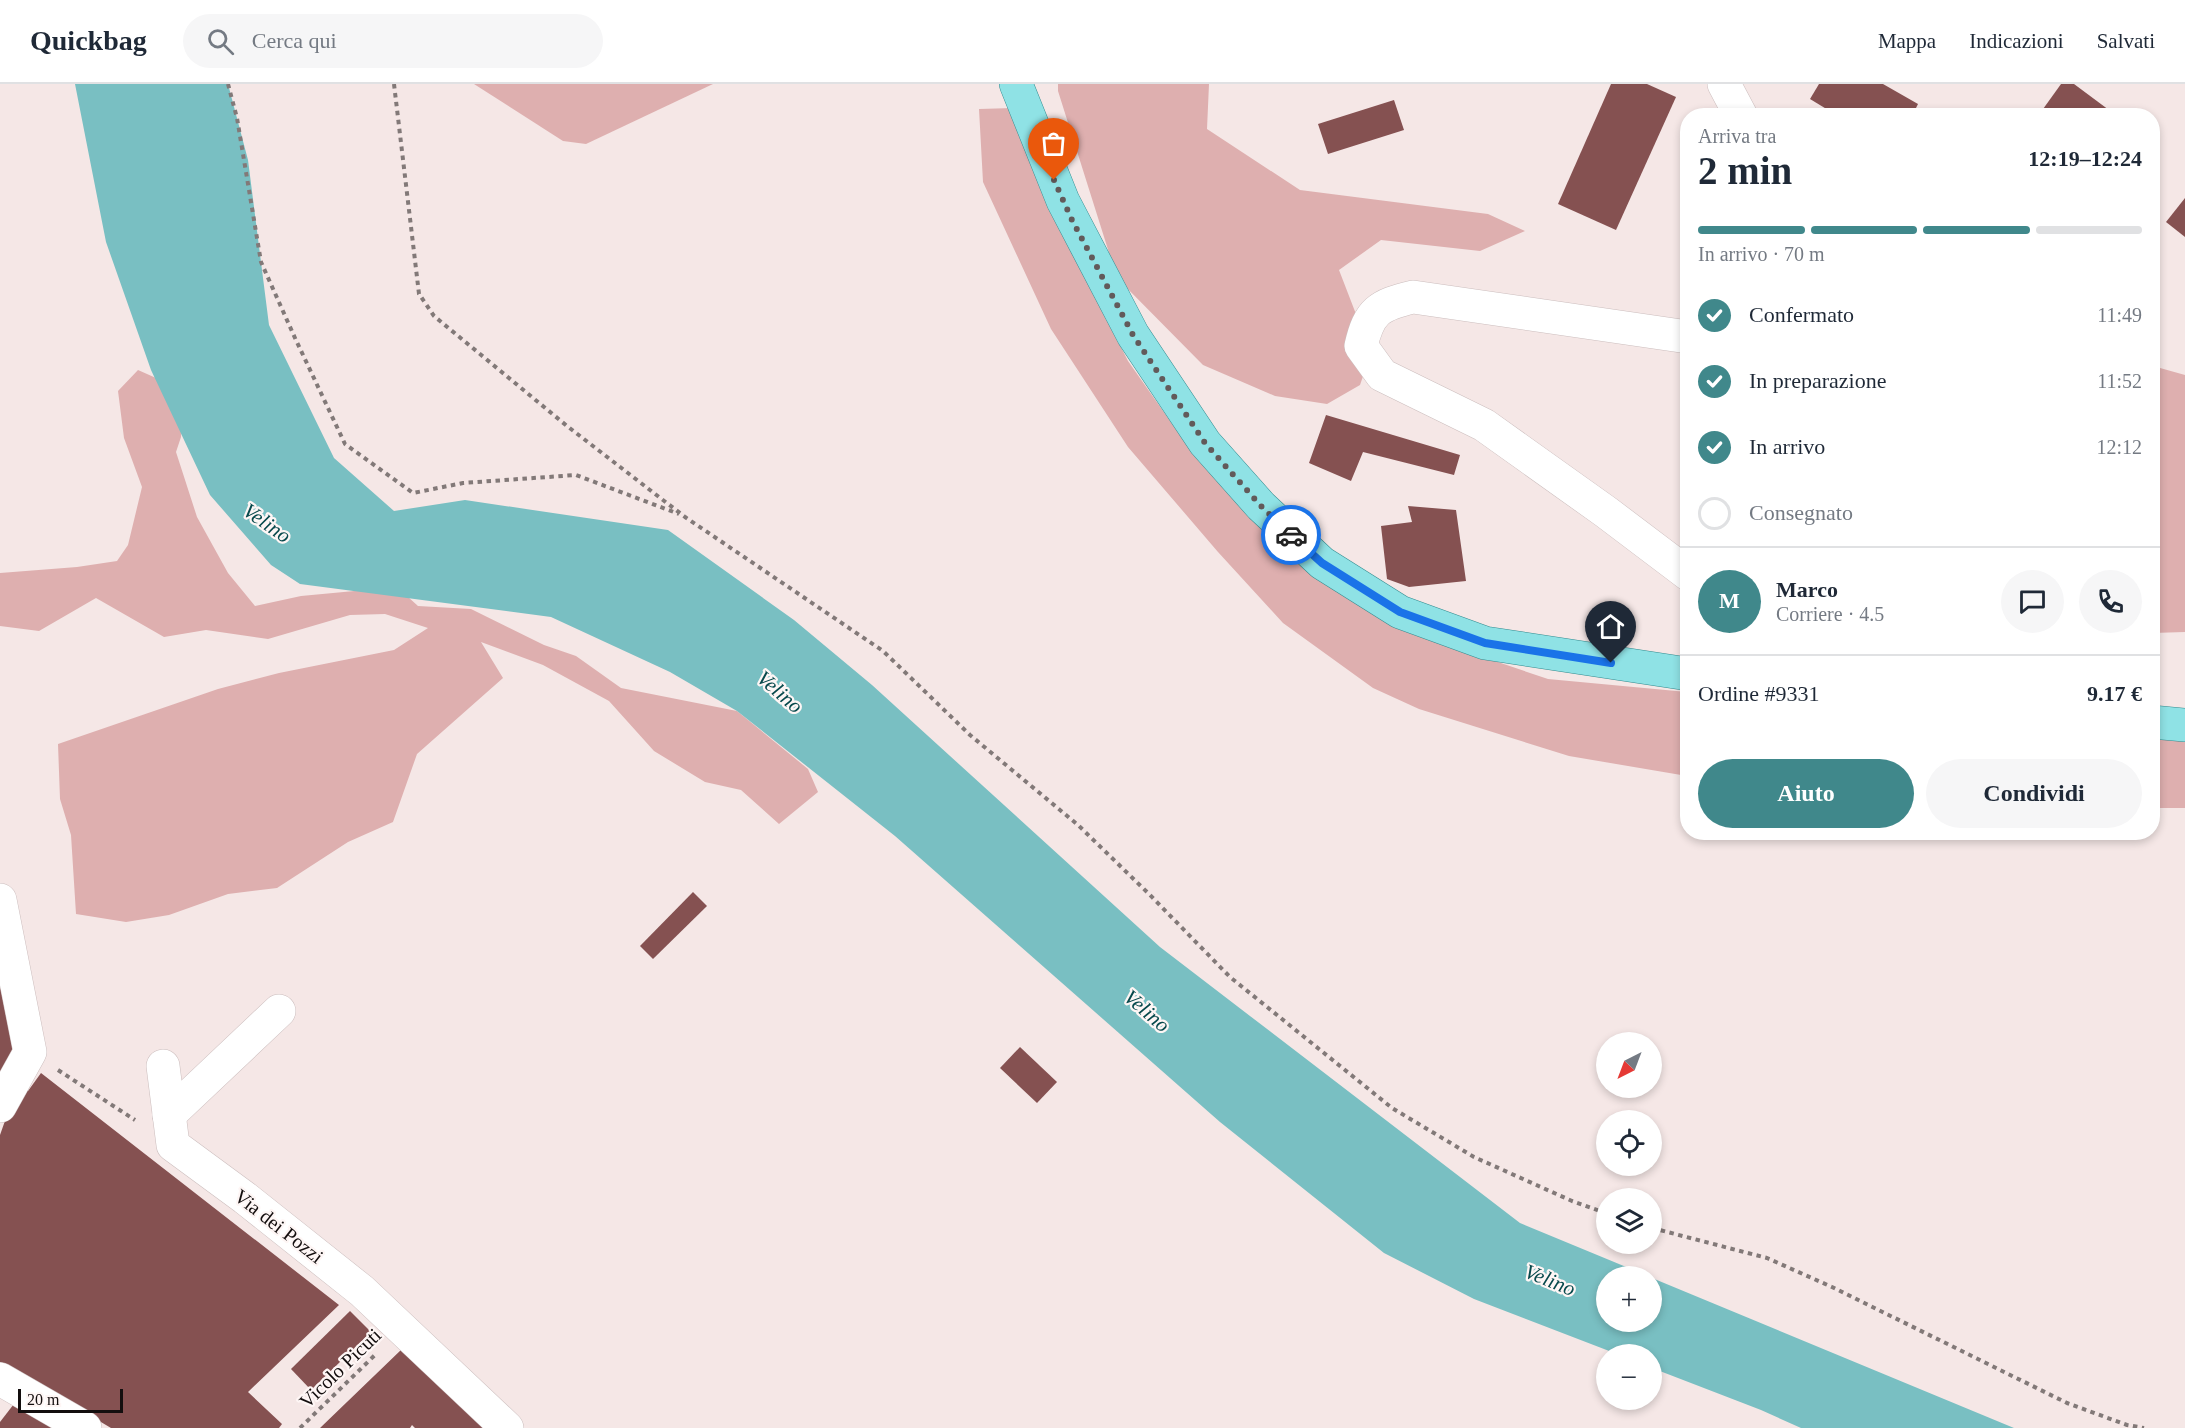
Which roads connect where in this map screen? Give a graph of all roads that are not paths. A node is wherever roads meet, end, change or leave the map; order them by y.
1 (1016, 84) edge
2 (1724, 84) edge
3 (1737, 108) edge
4 (1680, 336) edge
5 (1680, 568) edge
6 (1680, 673) edge
7 (2160, 723) edge
8 (2185, 725) edge
9 (0, 900) edge
10 (279, 1011) dead end
11 (163, 1066) dead end
12 (1, 1102) edge
13 (171, 1130) junction
14 (2, 1384) edge
15 (85, 1428) edge
16 (507, 1428) edge

1 - 6 main road
2 - 3 street
4 - 5 street
7 - 8 main road
9 - 12 street
10 - 13 street
11 - 13 street
13 - 16 street, Via dei Pozzi
14 - 15 street

